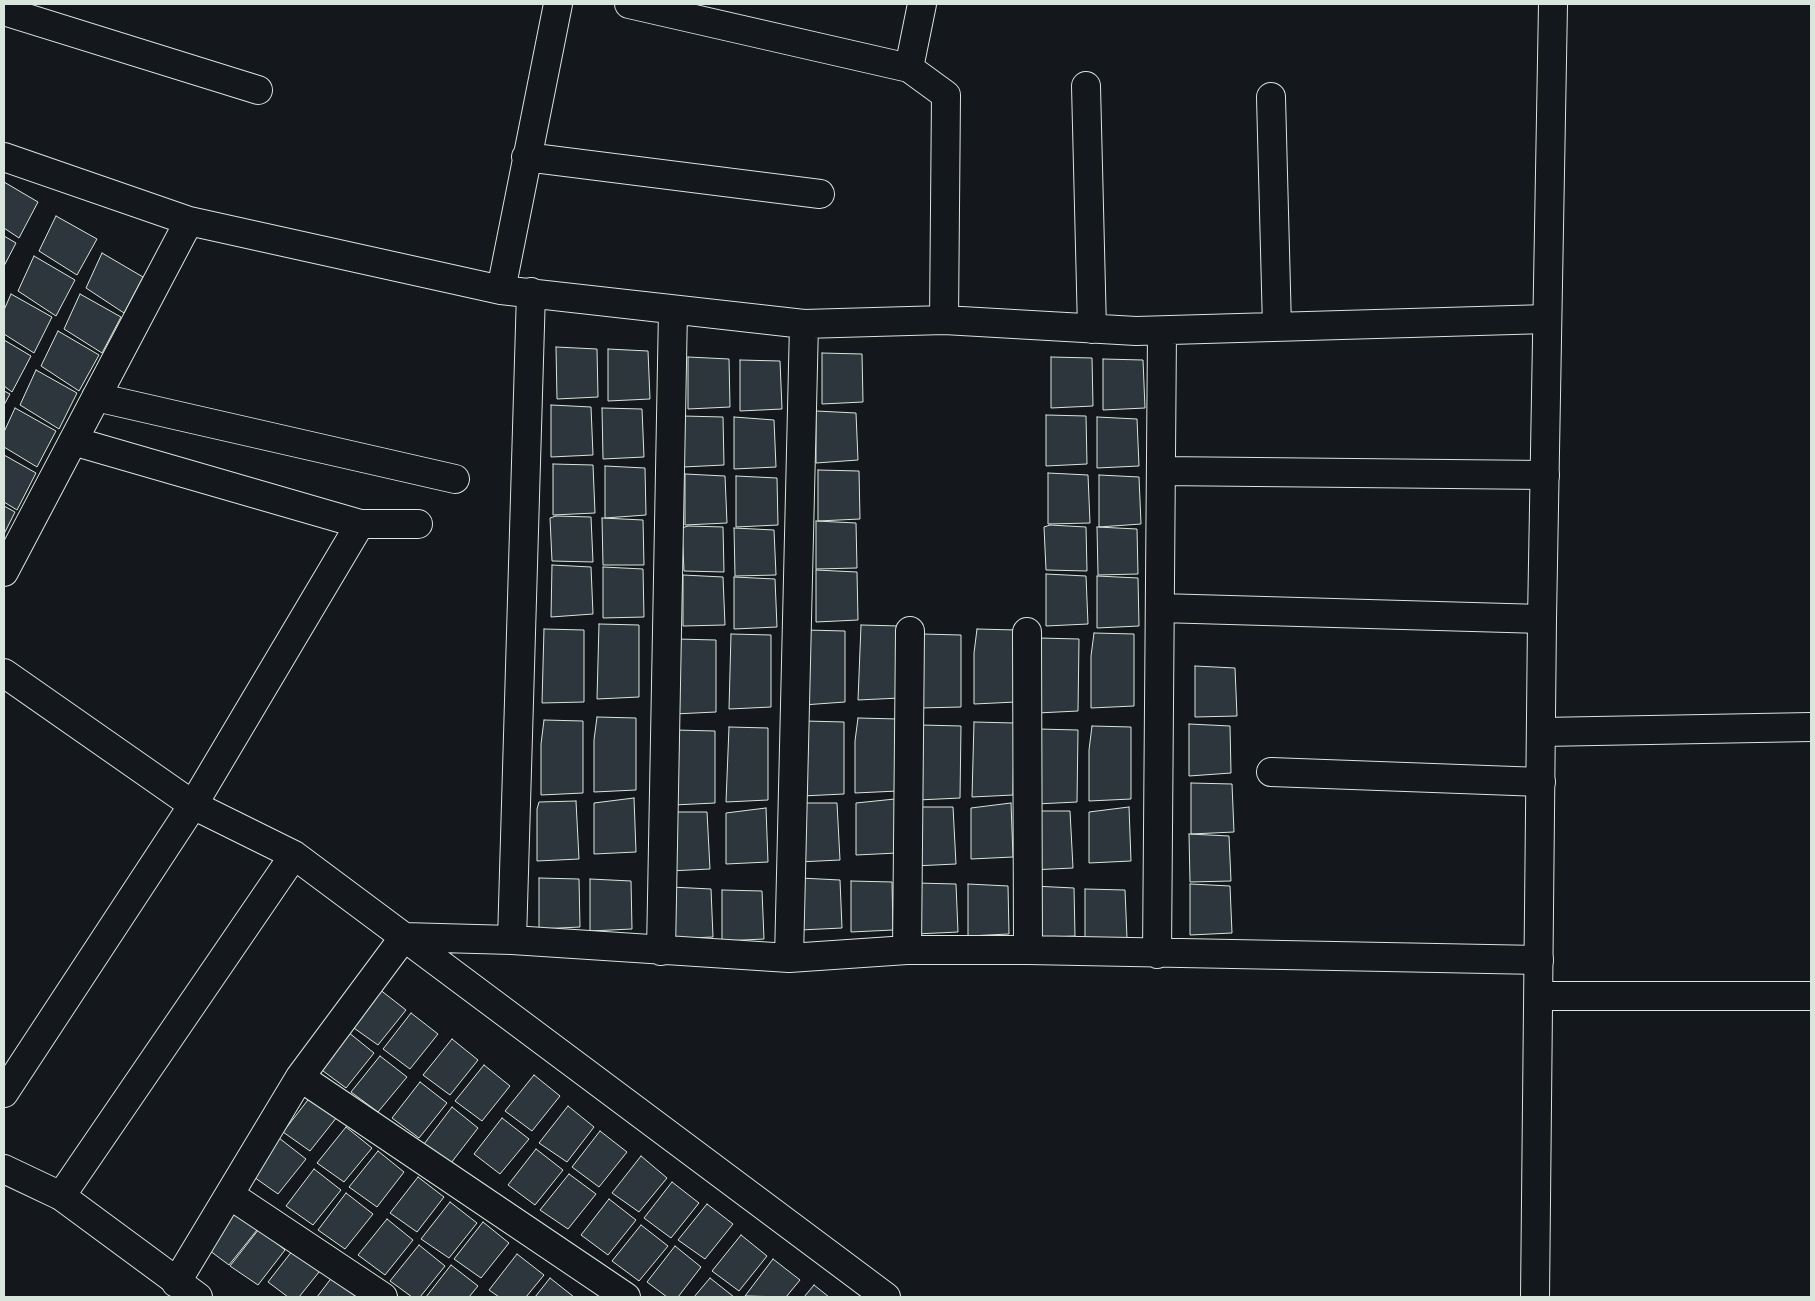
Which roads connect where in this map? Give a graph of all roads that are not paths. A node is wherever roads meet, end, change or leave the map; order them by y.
1 (558, 4) edge
2 (629, 4) edge
3 (922, 4) edge
4 (1553, 4) edge
5 (4, 11) edge
6 (910, 68) junction
7 (1086, 86) dead end
8 (258, 90) dead end
9 (1271, 97) dead end
10 (4, 157) edge
11 (526, 157) junction
12 (820, 194) dead end
13 (189, 221) junction
14 (501, 290) junction
15 (531, 292) junction
16 (673, 310) junction
17 (1547, 319) junction
18 (944, 320) junction
19 (804, 324) junction
20 (1277, 328) junction
21 (1092, 329) junction
22 (1162, 331) junction
23 (96, 397) junction
24 (73, 441) junction
25 (1161, 471) junction
26 (1545, 475) junction
27 (455, 479) dead end
28 (360, 524) junction
29 (418, 524) dead end
30 (4, 572) edge
31 (1160, 608) junction
32 (1542, 619) junction
33 (910, 631) dead end
34 (1027, 632) dead end
35 (4, 673) edge
36 (1811, 726) edge
37 (1542, 732) junction
38 (1271, 772) dead end
39 (1541, 782) junction
40 (193, 805) junction
41 (294, 855) junction
42 (404, 938) junction
43 (512, 940) junction
44 (907, 950) junction
45 (1028, 950) junction
46 (661, 952) junction
47 (1158, 954) junction
48 (789, 958) junction
49 (1539, 960) junction
50 (1539, 996) junction
51 (1811, 996) edge
52 (300, 1078) junction
53 (4, 1093) edge
54 (4, 1169) edge
55 (230, 1195) junction
56 (61, 1196) junction
57 (187, 1290) edge
58 (383, 1297) edge
59 (626, 1297) edge
60 (886, 1297) edge
61 (1534, 1297) edge

1 - 11 street
2 - 6 street
3 - 6 street
4 - 17 street
5 - 8 street
6 - 18 street
7 - 21 street
9 - 20 street
10 - 13 street
11 - 12 street
11 - 14 street
13 - 14 street
13 - 23 street
14 - 15 street
15 - 16 street
15 - 43 street
16 - 19 street
16 - 46 street
17 - 20 street
17 - 26 street
18 - 19 street
18 - 21 street
19 - 48 street
20 - 22 street
21 - 22 street
22 - 25 street
23 - 24 street
23 - 27 street
24 - 28 street
24 - 30 street
25 - 26 street
25 - 31 street
26 - 32 street
28 - 29 street
28 - 40 street
31 - 32 street
31 - 47 street
32 - 37 street
33 - 44 street
34 - 45 street
35 - 40 street
36 - 37 street
37 - 39 street
38 - 39 street
39 - 49 street
40 - 41 street
40 - 53 street
41 - 42 street
41 - 56 street
42 - 43 street
42 - 52 street
42 - 60 street
43 - 46 street
44 - 45 street
44 - 48 street
45 - 47 street
46 - 48 street
47 - 49 street
49 - 50 street
50 - 51 street
50 - 61 street
52 - 55 street
52 - 59 street
54 - 56 street
55 - 57 street
55 - 58 street
56 - 57 street

